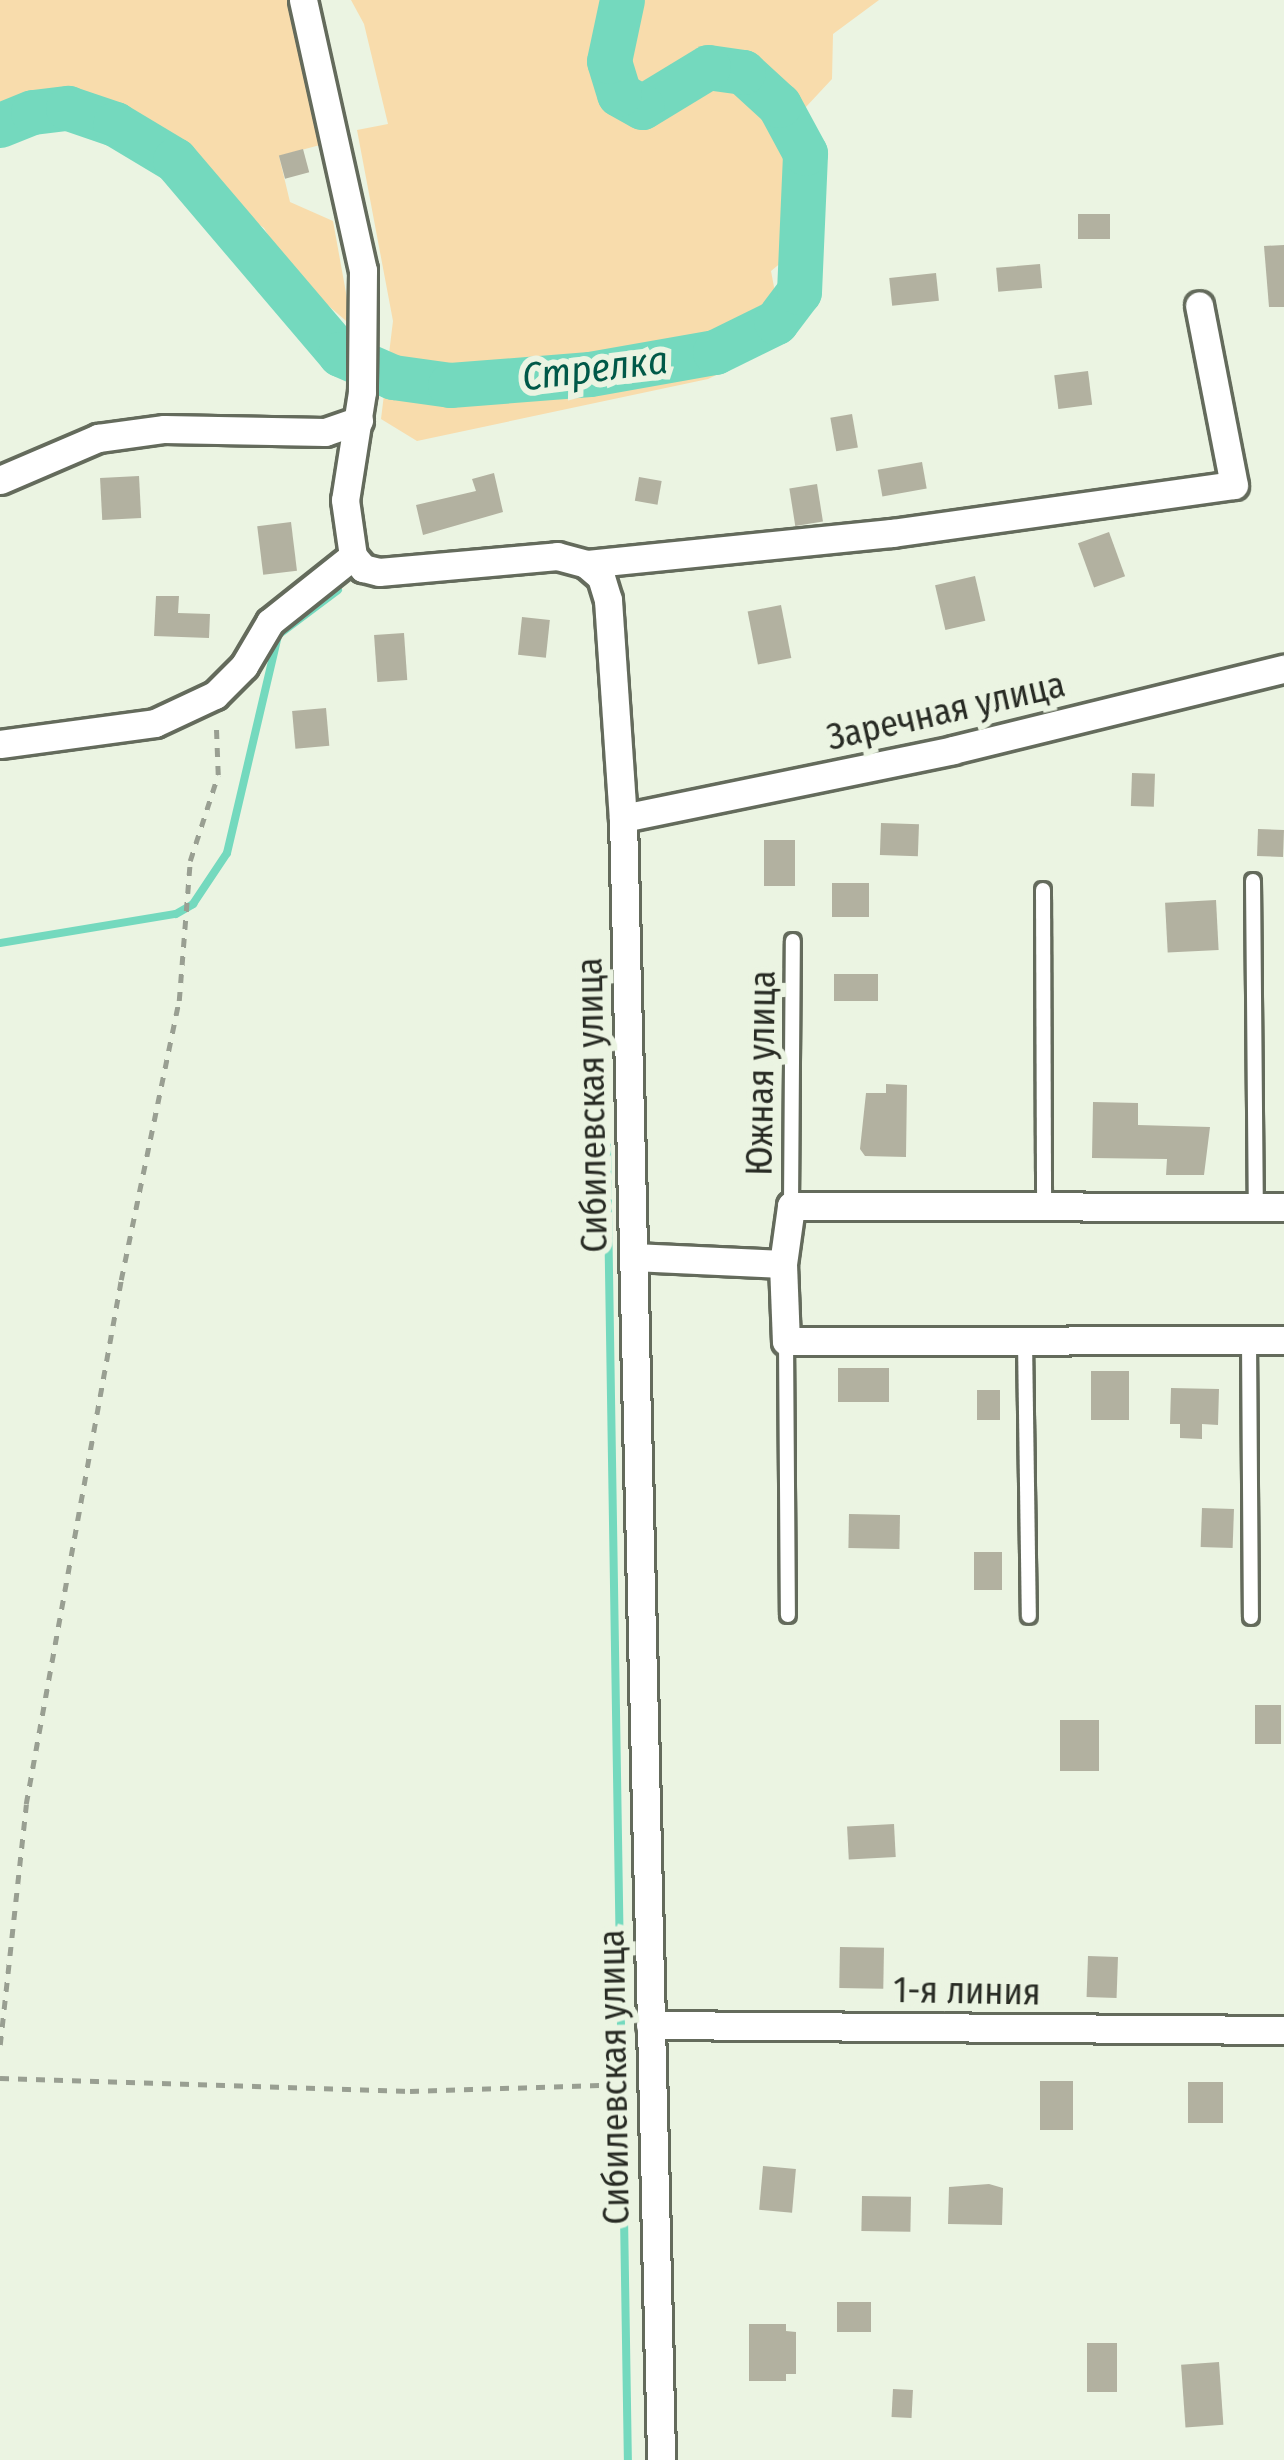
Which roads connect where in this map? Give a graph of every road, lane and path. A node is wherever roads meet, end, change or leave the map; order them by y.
1 (303, 0) edge
2 (1199, 305) dead end
3 (361, 406) junction
4 (0, 480) edge
5 (353, 556) junction
6 (586, 564) junction
7 (1284, 669) edge
8 (215, 695) junction
9 (0, 744) edge
10 (623, 818) junction
11 (1253, 881) dead end
12 (1043, 890) dead end
13 (793, 941) dead end
14 (790, 1206) junction
15 (1044, 1206) junction
16 (1270, 1207) edge
17 (633, 1257) junction
18 (782, 1264) junction
19 (1025, 1340) junction
20 (1250, 1340) junction
21 (1284, 1340) edge
22 (786, 1341) junction
23 (788, 1615) dead end
24 (1029, 1616) dead end
25 (1251, 1617) dead end
26 (650, 2025) junction
27 (1284, 2030) edge
28 (0, 2045) edge
29 (0, 2078) edge
30 (629, 2084) dead end
31 (661, 2460) edge

1 - 3 street
2 - 6 street
3 - 4 street
3 - 5 street
5 - 6 street
5 - 8 street
6 - 10 street, Сибилевская улица
7 - 10 street, Заречная улица
8 - 9 street
8 - 28 path
10 - 17 street, Сибилевская улица
11 - 16 lane
12 - 15 lane
13 - 14 lane, Южная улица
14 - 15 street
14 - 18 street
15 - 16 street
17 - 18 street
17 - 26 street, Сибилевская улица
18 - 22 street
19 - 20 street
19 - 22 street
19 - 24 lane
20 - 21 street
20 - 25 lane
22 - 23 lane
26 - 27 street, 1-я линия
26 - 31 street, Сибилевская улица
29 - 30 path

